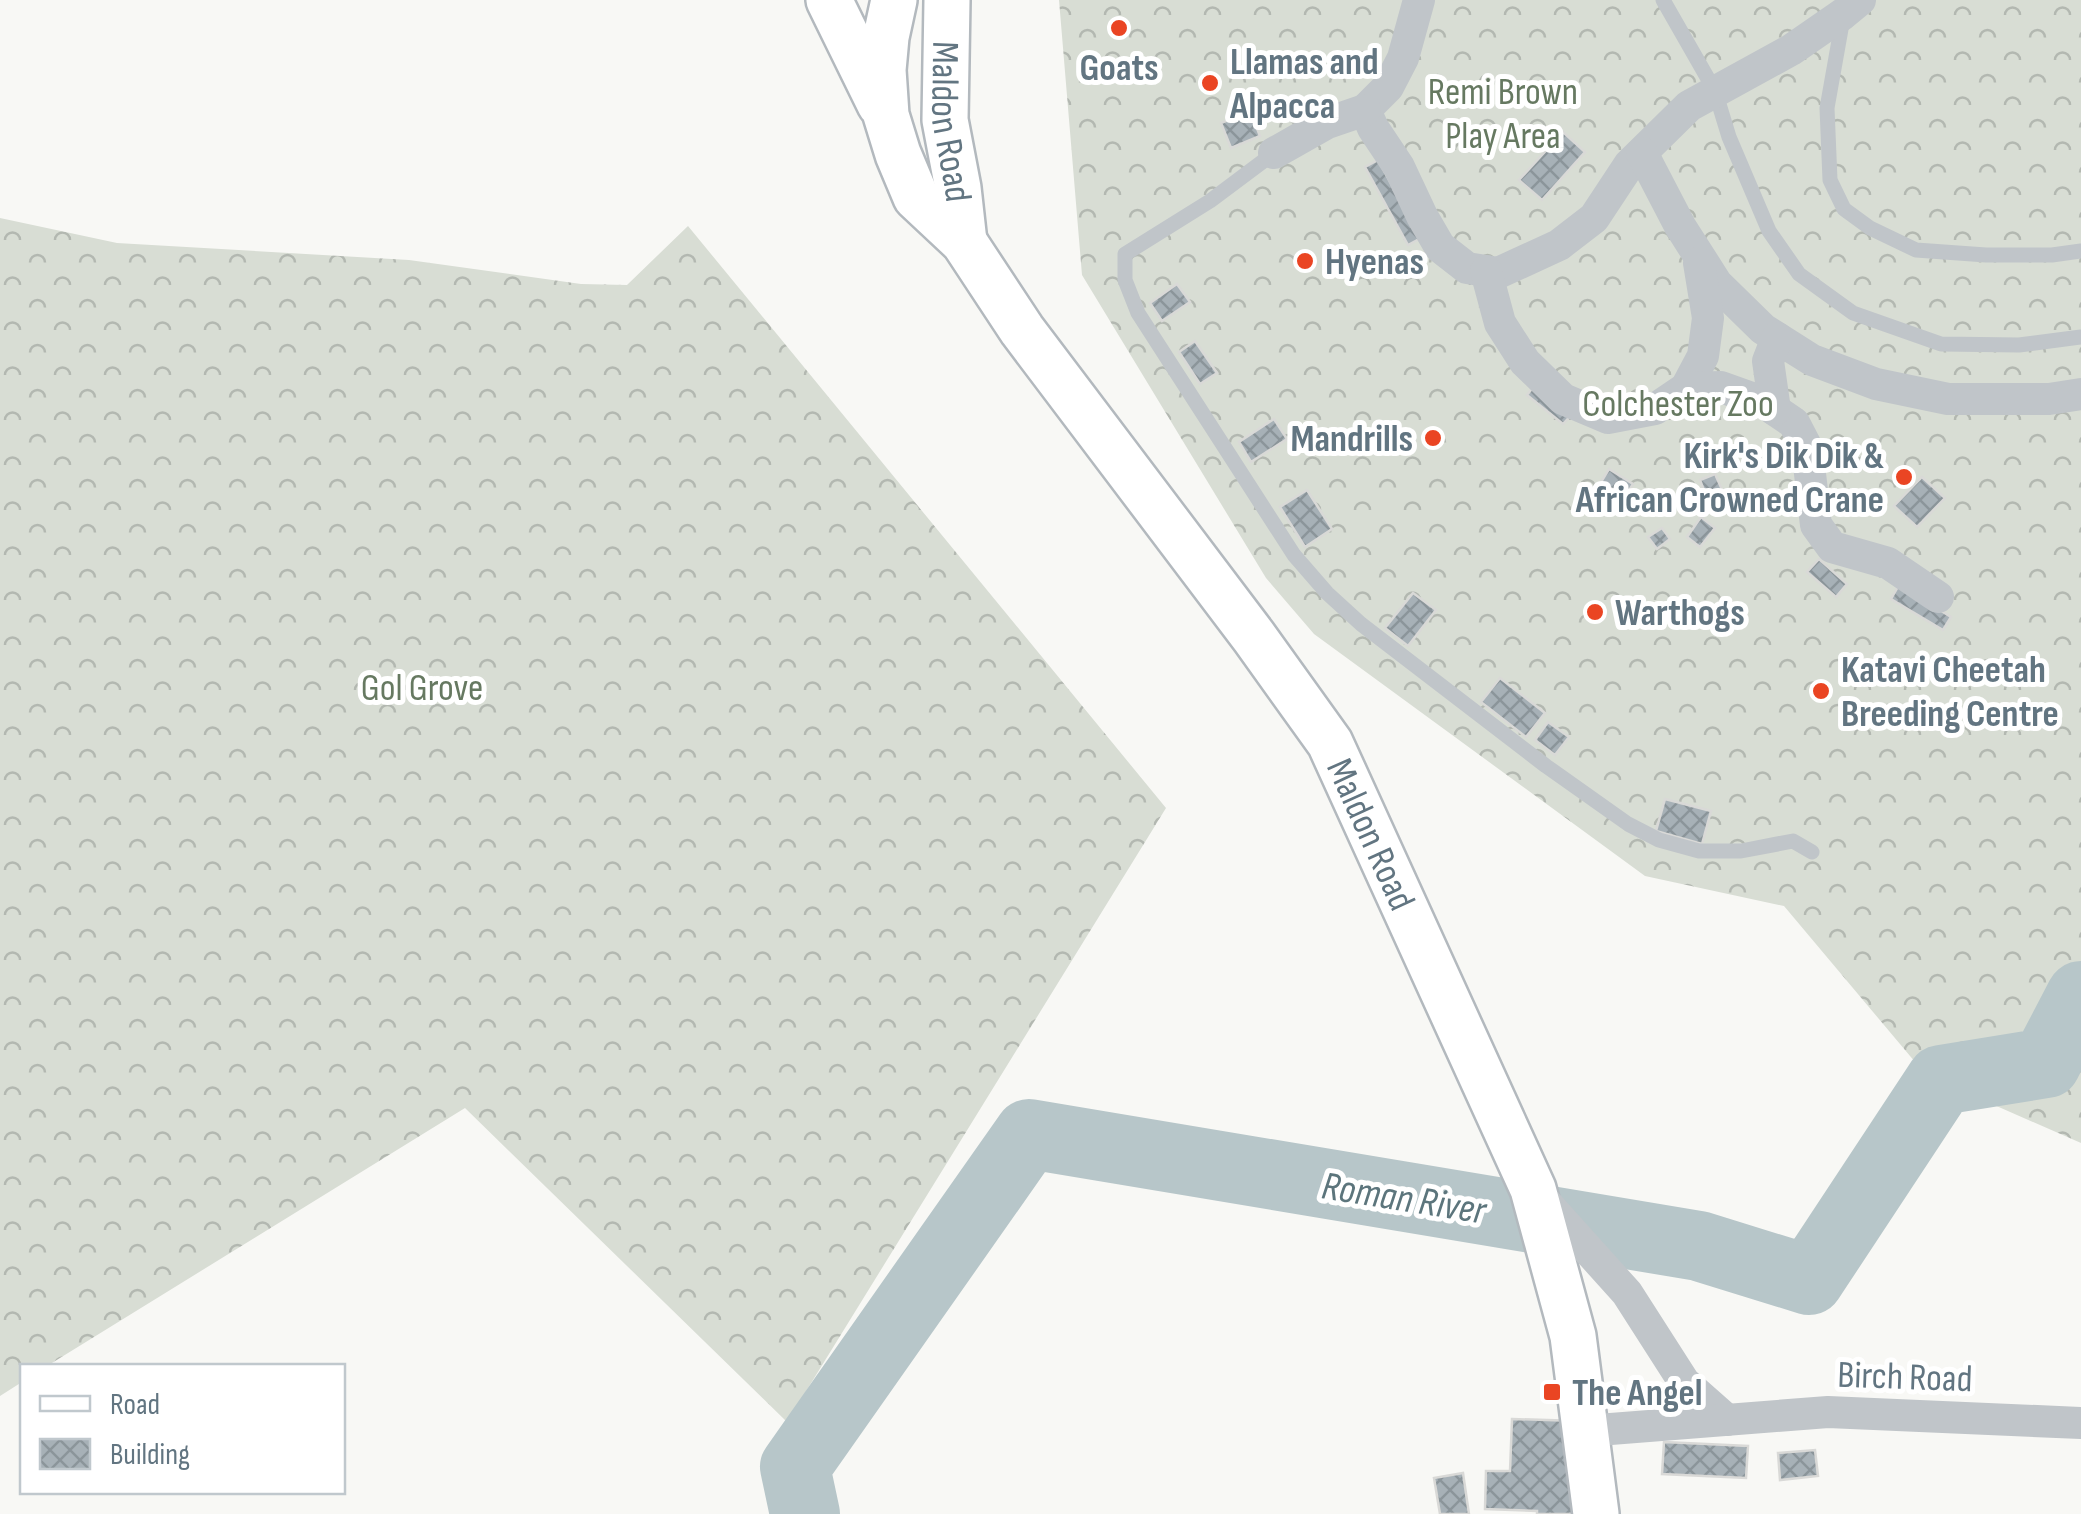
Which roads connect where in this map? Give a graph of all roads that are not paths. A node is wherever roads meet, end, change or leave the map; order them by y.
1 (829, 0) edge
2 (894, 0) edge
3 (946, 0) edge
4 (1419, 0) edge
5 (1663, 0) edge
6 (1847, 5) edge
7 (1715, 92) junction
8 (1364, 110) junction
9 (886, 115) junction
10 (1274, 153) joint
11 (1642, 153) junction
12 (964, 242) junction
13 (2081, 251) edge
14 (1698, 254) junction
15 (1486, 271) junction
16 (2081, 337) edge
17 (1777, 338) junction
18 (1686, 388) junction
19 (2081, 394) edge
20 (1775, 410) junction
21 (1938, 597) dead end
22 (1812, 852) dead end
23 (1533, 1188) junction
24 (1727, 1420) junction
25 (2081, 1423) edge
26 (1585, 1432) junction
27 (1596, 1514) edge

1 - 9 main road
2 - 9 main road, Maldon Road
3 - 12 main road, Maldon Road
4 - 8 street
5 - 7 lane
6 - 7 street
6 - 13 lane
7 - 11 street
7 - 16 lane
8 - 10 street
8 - 15 street
9 - 12 main road, Maldon Road
10 - 22 lane
11 - 14 street
11 - 15 street
12 - 23 main road, Maldon Road
14 - 17 street
14 - 18 street
15 - 18 street
17 - 19 street
17 - 20 street
18 - 20 street
20 - 21 street
23 - 24 street
23 - 26 main road, Maldon Road
24 - 25 street, Birch Road
24 - 26 street, Birch Road
26 - 27 main road, Maldon Road

